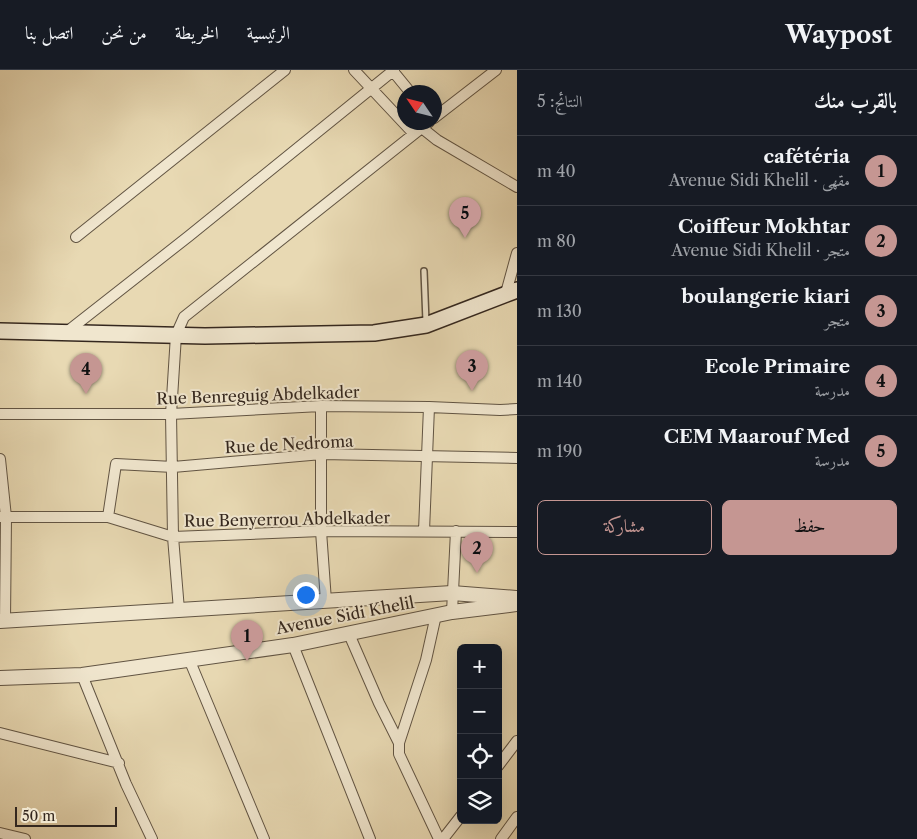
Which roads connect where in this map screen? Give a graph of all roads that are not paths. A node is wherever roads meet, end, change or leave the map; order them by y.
1 (284, 70) edge
2 (354, 70) edge
3 (393, 70) edge
4 (496, 70) edge
5 (405, 85) edge
6 (372, 88) junction
7 (397, 108) edge
8 (442, 112) edge
9 (419, 130) edge
10 (424, 130) edge
11 (517, 187) edge
12 (76, 237) dead end
13 (517, 253) edge
14 (424, 271) dead end
15 (512, 292) edge
16 (426, 325) junction
17 (0, 330) edge
18 (68, 331) junction
19 (176, 335) junction
20 (321, 406) junction
21 (429, 407) junction
22 (517, 409) edge
23 (0, 414) edge
24 (171, 414) junction
25 (322, 454) junction
26 (427, 456) junction
27 (517, 458) edge
28 (0, 459) edge
29 (173, 467) junction
30 (108, 516) junction
31 (3, 517) edge
32 (321, 531) junction
33 (424, 531) junction
34 (456, 531) junction
35 (517, 532) edge
36 (173, 537) junction
37 (452, 593) junction
38 (517, 598) edge
39 (326, 601) junction
40 (517, 604) edge
41 (179, 610) junction
42 (452, 612) junction
43 (436, 615) junction
44 (3, 621) edge
45 (349, 634) junction
46 (293, 645) junction
47 (190, 659) junction
48 (82, 675) junction
49 (0, 678) edge
50 (0, 733) edge
51 (517, 741) edge
52 (398, 743) junction
53 (502, 761) edge
54 (119, 763) junction
55 (517, 817) edge
56 (457, 821) edge
57 (0, 832) edge
58 (25, 839) edge
59 (152, 839) edge
60 (264, 839) edge
61 (370, 839) edge
62 (439, 839) edge
63 (443, 839) edge
64 (501, 839) edge

1 - 12 street
2 - 6 street
3 - 5 street
3 - 6 street
4 - 8 street
6 - 7 street
6 - 18 street
9 - 19 street
10 - 11 street
13 - 15 street
14 - 16 lane
15 - 16 main road
16 - 19 main road
17 - 18 main road
18 - 19 main road
19 - 24 street
20 - 21 street, Rue Benreguig Abdelkader
20 - 24 street, Rue Benreguig Abdelkader
20 - 25 street
21 - 22 street, Rue Benreguig Abdelkader
21 - 26 street
23 - 24 street, Rue Benreguig Abdelkader
24 - 29 street
25 - 26 street, Rue de Nedroma
25 - 29 street, Rue de Nedroma
25 - 32 street
26 - 27 street, Rue de Nedroma
26 - 33 street
28 - 31 street
29 - 30 street, Rue de Nedroma
29 - 36 street
30 - 31 street, Rue Benyerrou Abdelkader
30 - 36 street, Rue Benyerrou Abdelkader
31 - 44 street
32 - 33 street, Rue Benyerrou Abdelkader
32 - 36 street, Rue Benyerrou Abdelkader
32 - 39 street
33 - 34 street, Rue Benyerrou Abdelkader
34 - 35 street, Rue Benyerrou Abdelkader
34 - 37 street
36 - 41 street
37 - 38 street, Avenue Sidi Khelil
37 - 39 street, Avenue Sidi Khelil
37 - 42 street
39 - 41 street, Avenue Sidi Khelil
40 - 42 street, Avenue Sidi Khelil
41 - 44 street, Avenue Sidi Khelil
42 - 43 street, Avenue Sidi Khelil
43 - 45 street, Avenue Sidi Khelil
43 - 52 street
45 - 46 street, Avenue Sidi Khelil
45 - 52 street
46 - 47 street, Avenue Sidi Khelil
46 - 61 street
47 - 48 street, Avenue Sidi Khelil
47 - 60 street
48 - 49 street, Avenue Sidi Khelil
48 - 54 street
50 - 54 street
51 - 53 street
52 - 62 street
54 - 59 street
55 - 64 street
56 - 63 street
57 - 58 street

